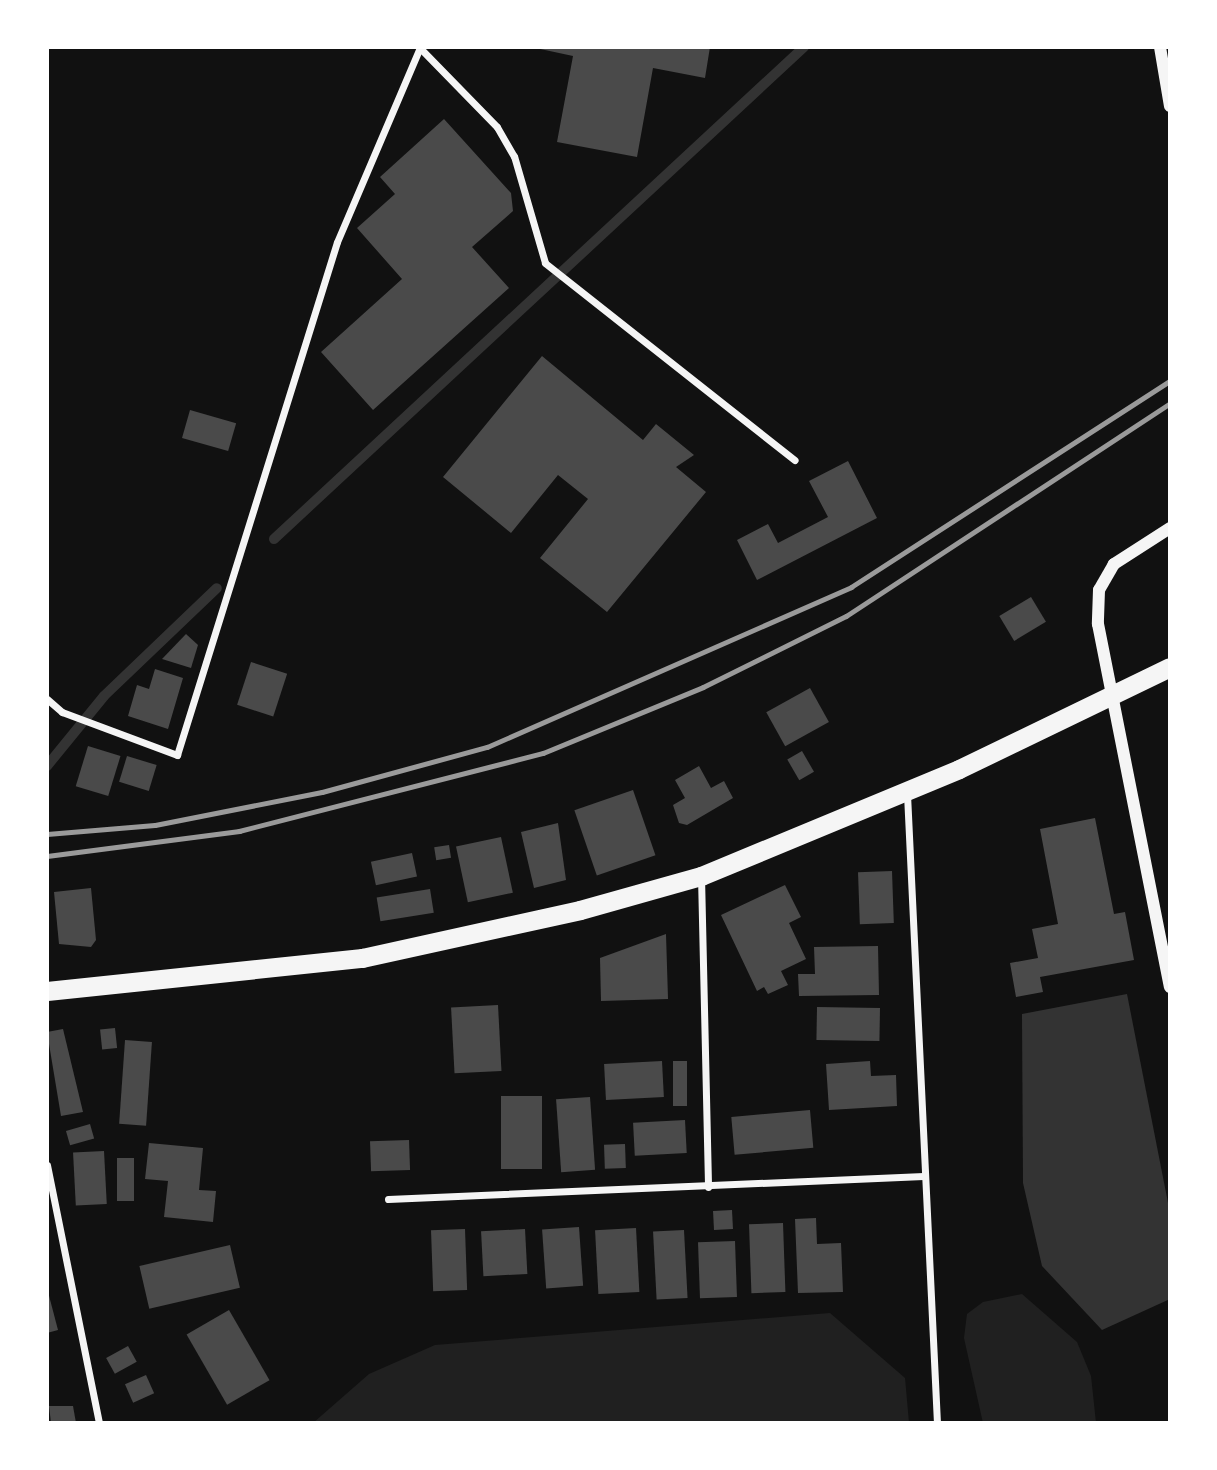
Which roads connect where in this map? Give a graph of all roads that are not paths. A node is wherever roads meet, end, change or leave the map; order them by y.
1 (1160, 47) edge
2 (420, 48) edge
3 (1170, 106) edge
4 (794, 460) dead end
5 (1170, 528) edge
6 (1170, 667) edge
7 (1115, 695) junction
8 (47, 699) edge
9 (907, 790) junction
10 (701, 876) junction
11 (1170, 988) edge
12 (47, 991) edge
13 (47, 1165) edge
14 (924, 1176) junction
15 (708, 1187) junction
16 (388, 1199) dead end
17 (99, 1423) edge
18 (937, 1423) edge

1 - 3 street
2 - 4 street
2 - 8 street
5 - 7 street
6 - 7 highway
7 - 9 highway
7 - 11 street
9 - 10 highway
9 - 14 street
10 - 12 highway
10 - 15 street
13 - 17 street
14 - 15 street
14 - 18 street
15 - 16 street

